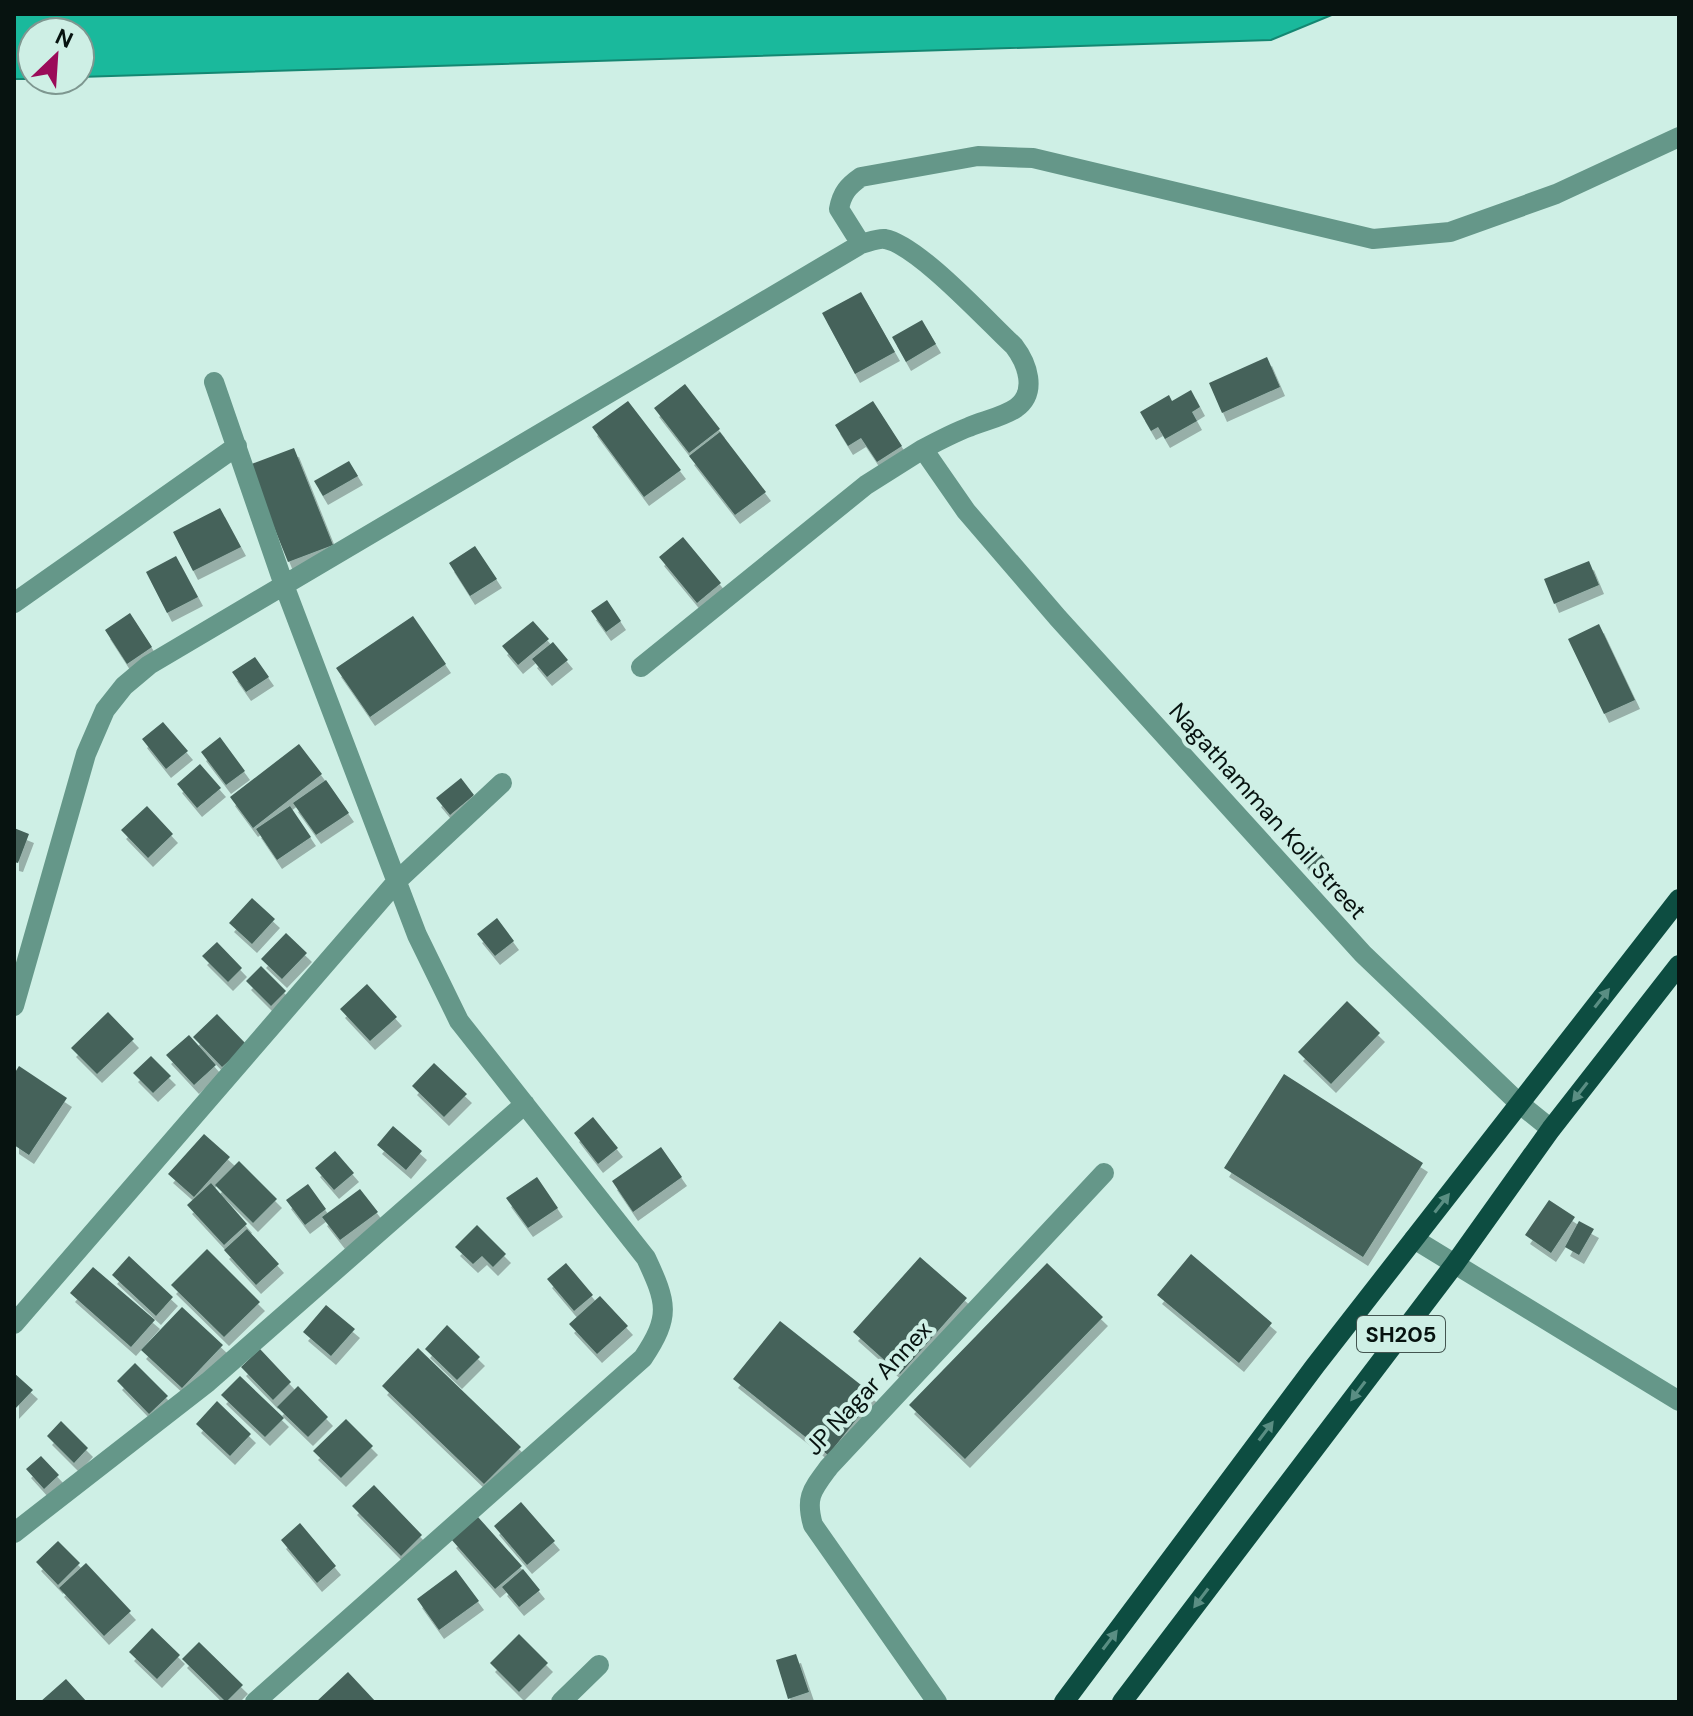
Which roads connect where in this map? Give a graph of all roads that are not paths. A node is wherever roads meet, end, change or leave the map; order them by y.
1 (1679, 137) edge
2 (861, 244) junction
3 (214, 382) dead end
4 (237, 446) junction
5 (923, 449) junction
6 (284, 585) junction
7 (14, 603) edge
8 (641, 667) dead end
9 (502, 783) dead end
10 (398, 880) junction
11 (1679, 899) edge
12 (1679, 965) edge
13 (14, 1006) edge
14 (525, 1104) junction
15 (1520, 1104) junction
16 (1551, 1129) junction
17 (1104, 1173) dead end
18 (1414, 1239) junction
19 (1454, 1265) junction
20 (14, 1324) edge
21 (1679, 1401) edge
22 (14, 1533) edge
23 (599, 1665) dead end
24 (255, 1702) edge
25 (561, 1702) edge
26 (937, 1702) edge
27 (1064, 1702) edge
28 (1122, 1702) edge

1 - 2 street
2 - 5 street
2 - 6 street
3 - 4 street
4 - 6 street
4 - 7 street
5 - 8 street
5 - 15 street, Nagathamman Koil Street
6 - 10 street
6 - 13 street
9 - 10 street
10 - 14 street
10 - 20 street
15 -> 11 main road
12 -> 16 main road, SH205
14 - 22 street
14 - 24 street
15 - 16 street, Nagathamman Koil Street
18 -> 15 main road
16 - 19 main road, SH205
17 - 26 street, JP Nagar Annex
18 - 19 street
27 -> 18 main road
19 - 21 street
19 -> 28 main road, SH205
23 - 25 street

